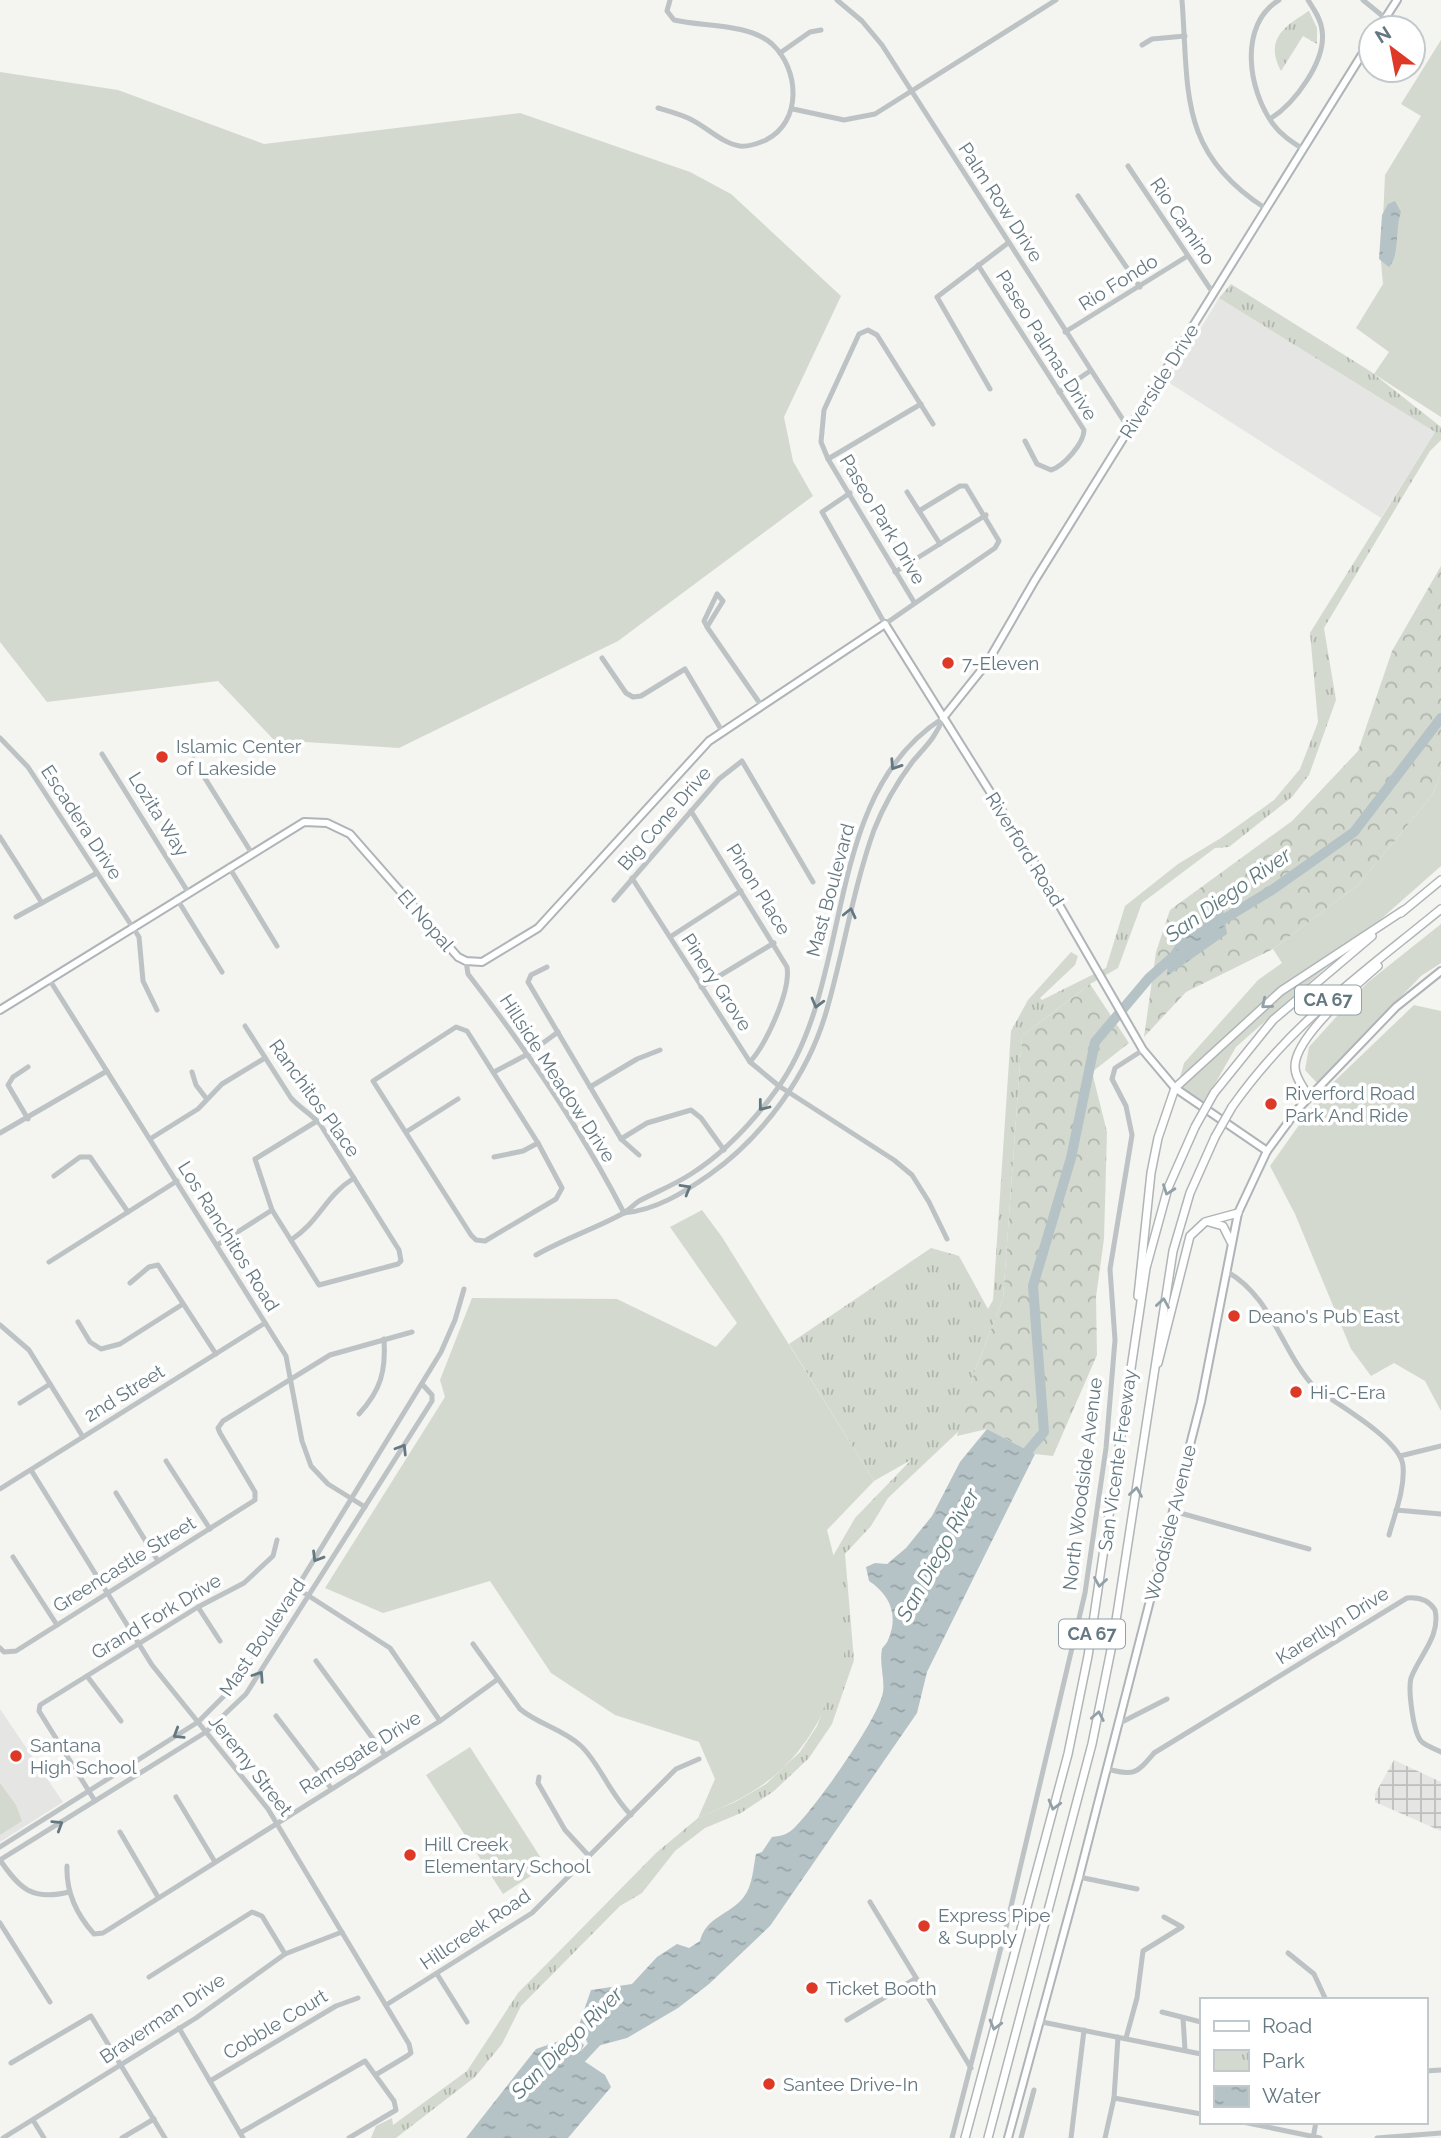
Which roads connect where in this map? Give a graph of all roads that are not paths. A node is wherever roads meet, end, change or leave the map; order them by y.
1 (670, 0) edge
2 (837, 0) edge
3 (1056, 0) edge
4 (1182, 0) edge
5 (1279, 0) edge
6 (1308, 0) edge
7 (1363, 0) edge
8 (1380, 14) edge
9 (821, 30) dead end
10 (1185, 36) junction
11 (1142, 45) dead end
12 (780, 54) junction
13 (1357, 62) edge
14 (911, 91) junction
15 (658, 108) dead end
16 (793, 109) junction
17 (1270, 119) junction
18 (1303, 149) junction
19 (1128, 166) dead end
20 (1078, 196) dead end
21 (1265, 208) junction
22 (1008, 243) junction
23 (1186, 257) junction
24 (978, 265) junction
25 (1140, 287) junction
26 (1213, 293) junction
27 (1065, 332) junction
28 (1090, 371) junction
29 (990, 389) dead end
30 (1059, 392) junction
31 (921, 404) junction
32 (933, 424) dead end
33 (1129, 429) junction
34 (1025, 441) dead end
35 (828, 459) junction
36 (907, 492) dead end
37 (850, 493) junction
38 (919, 511) junction
39 (986, 515) junction
40 (940, 544) junction
41 (895, 572) junction
42 (914, 602) junction
43 (885, 624) junction
44 (707, 627) junction
45 (602, 658) dead end
46 (761, 705) junction
47 (943, 718) junction
48 (722, 731) junction
49 (0, 738) edge
50 (102, 754) dead end
51 (193, 760) dead end
52 (691, 811) junction
53 (0, 837) edge
54 (2, 845) edge
55 (251, 852) junction
56 (229, 867) junction
57 (97, 873) junction
58 (849, 874) junction
59 (859, 876) junction
60 (632, 878) junction
61 (1441, 880) edge
62 (813, 882) dead end
63 (741, 891) junction
64 (188, 892) junction
65 (177, 899) junction
66 (614, 900) dead end
67 (42, 903) junction
68 (1404, 910) junction
69 (1441, 910) edge
70 (16, 917) dead end
71 (133, 927) junction
72 (670, 937) junction
73 (774, 943) junction
74 (277, 946) dead end
75 (466, 961) junction
76 (547, 967) dead end
77 (1441, 971) edge
78 (222, 972) dead end
79 (49, 979) junction
80 (701, 987) junction
81 (0, 1010) edge
82 (157, 1010) dead end
83 (245, 1026) dead end
84 (558, 1032) junction
85 (660, 1049) dead end
86 (1143, 1050) junction
87 (528, 1054) junction
88 (265, 1058) junction
89 (750, 1062) junction
90 (28, 1068) dead end
91 (107, 1071) junction
92 (192, 1072) dead end
93 (494, 1072) junction
94 (779, 1086) junction
95 (590, 1087) junction
96 (1175, 1088) junction
97 (788, 1092) junction
98 (1309, 1097) junction
99 (206, 1098) junction
100 (458, 1100) dead end
101 (28, 1119) junction
102 (317, 1121) junction
103 (406, 1132) junction
104 (0, 1133) edge
105 (150, 1139) junction
106 (621, 1139) junction
107 (538, 1143) junction
108 (724, 1150) junction
109 (1267, 1151) junction
110 (639, 1155) dead end
111 (495, 1157) dead end
112 (54, 1176) dead end
113 (354, 1178) junction
114 (177, 1181) junction
115 (272, 1210) junction
116 (128, 1212) junction
117 (624, 1213) junction
118 (1238, 1213) junction
119 (1205, 1222) junction
120 (290, 1240) junction
121 (947, 1240) dead end
122 (1231, 1242) junction
123 (217, 1245) junction
124 (536, 1255) dead end
125 (49, 1262) dead end
126 (1226, 1271) junction
127 (130, 1283) dead end
128 (464, 1289) dead end
129 (183, 1304) junction
130 (78, 1322) dead end
131 (265, 1323) junction
132 (0, 1325) edge
133 (1136, 1329) junction
134 (411, 1332) dead end
135 (384, 1339) junction
136 (216, 1354) junction
137 (292, 1379) junction
138 (50, 1384) junction
139 (422, 1384) junction
140 (1150, 1395) junction
141 (20, 1403) dead end
142 (359, 1414) dead end
143 (83, 1437) junction
144 (1441, 1446) edge
145 (1400, 1455) junction
146 (166, 1461) dead end
147 (31, 1470) junction
148 (0, 1489) edge
149 (116, 1493) dead end
150 (353, 1499) junction
151 (365, 1507) junction
152 (1396, 1510) junction
153 (1173, 1511) junction
154 (1441, 1514) edge
155 (210, 1529) junction
156 (1389, 1535) dead end
157 (277, 1540) dead end
158 (1309, 1549) dead end
159 (13, 1557) dead end
160 (158, 1561) junction
161 (298, 1589) junction
162 (108, 1594) junction
163 (309, 1596) junction
164 (198, 1607) junction
165 (57, 1625) junction
166 (220, 1641) dead end
167 (138, 1644) junction
168 (473, 1644) dead end
169 (2, 1650) edge
170 (316, 1661) dead end
171 (87, 1676) junction
172 (498, 1679) junction
173 (1167, 1699) dead end
174 (276, 1716) dead end
175 (121, 1721) dead end
176 (440, 1721) junction
177 (198, 1722) junction
178 (1118, 1724) junction
179 (206, 1732) junction
180 (1441, 1752) edge
181 (385, 1755) junction
182 (699, 1759) dead end
183 (1107, 1769) junction
184 (538, 1777) dead end
185 (331, 1788) junction
186 (89, 1792) junction
187 (176, 1797) dead end
188 (96, 1801) junction
189 (631, 1815) junction
190 (277, 1823) junction
191 (120, 1832) dead end
192 (0, 1847) edge
193 (590, 1856) junction
194 (0, 1860) edge
195 (215, 1862) junction
196 (66, 1866) dead end
197 (1079, 1877) junction
198 (1137, 1889) dead end
199 (69, 1892) junction
200 (159, 1897) junction
201 (870, 1902) dead end
202 (1164, 1917) dead end
203 (0, 1923) edge
204 (342, 1932) junction
205 (1288, 1953) dead end
206 (285, 1954) junction
207 (437, 1974) junction
208 (149, 1977) dead end
209 (915, 1979) junction
210 (358, 1998) dead end
211 (1325, 1998) edge
212 (50, 2002) dead end
213 (386, 2005) junction
214 (1162, 2012) dead end
215 (1183, 2018) junction
216 (847, 2020) dead end
217 (1037, 2021) junction
218 (467, 2022) dead end
219 (1200, 2022) edge
220 (179, 2028) junction
221 (1084, 2030) junction
222 (1118, 2037) junction
223 (1126, 2038) junction
224 (1185, 2050) junction
225 (1200, 2054) edge
226 (11, 2063) dead end
227 (122, 2064) junction
228 (971, 2068) junction
229 (377, 2074) junction
230 (210, 2081) junction
231 (1034, 2090) dead end
232 (1114, 2098) junction
233 (1200, 2114) edge
234 (154, 2119) junction
235 (33, 2120) junction
236 (1252, 2124) edge
237 (1441, 2133) edge
238 (242, 2136) edge
239 (1313, 2137) edge
240 (3, 2138) edge
241 (44, 2138) edge
242 (122, 2138) edge
243 (165, 2138) edge
244 (349, 2138) edge
245 (952, 2138) edge
246 (965, 2138) edge
247 (988, 2138) edge
248 (1007, 2138) edge
249 (1021, 2138) edge
250 (1071, 2138) edge
251 (1105, 2138) edge
252 (1320, 2138) edge
253 (1377, 2138) edge

1 - 12 street
2 - 14 street, Palm Row Drive
3 - 14 street
4 - 10 street
5 - 17 street
6 - 17 street
7 - 8 street
9 - 12 street
10 - 11 street
10 - 21 street
12 - 16 street
13 - 18 main road, Riverside Drive
14 - 16 street
14 - 22 street, Palm Row Drive
15 - 16 street
17 - 18 street
18 - 21 main road, Riverside Drive
19 - 23 street, Rio Camino
20 - 25 street
21 - 26 main road, Riverside Drive
22 - 24 street
22 - 27 street, Palm Row Drive
23 - 25 street, Rio Fondo
23 - 26 street, Rio Camino
24 - 29 street
24 - 30 street, Paseo Palmas Drive
25 - 27 street, Rio Fondo
26 - 33 main road, Riverside Drive
27 - 28 street, Palm Row Drive
28 - 30 street
28 - 33 street, Palm Row Drive
30 - 34 street, Paseo Palmas Drive
31 - 32 street, Paseo Park Drive
31 - 35 street
31 - 35 street, Paseo Park Drive
33 - 47 main road, Riverside Drive
35 - 37 street, Paseo Park Drive
36 - 38 street
37 - 41 street, Paseo Park Drive
37 - 43 street, Riverford Road
38 - 39 street
38 - 40 street
39 - 40 street
39 - 42 street
40 - 41 street
41 - 42 street, Paseo Park Drive
42 - 43 street
43 - 46 main road, El Nopal
43 - 47 main road, Riverford Road
44 - 44 street
44 - 46 street
45 - 48 street
46 - 48 main road, El Nopal
47 -> 58 street, Mast Boulevard
47 - 59 street, Mast Boulevard
47 - 86 main road, Riverford Road
48 - 75 main road, El Nopal
49 - 57 street, Escadera Drive
50 - 64 street, Lozita Way
51 - 55 street
52 - 60 street, Big Cone Drive
52 - 62 street, Big Cone Drive
52 - 63 street, Pinon Place
53 - 54 street
54 - 67 street
55 - 56 main road, El Nopal
55 - 75 main road, El Nopal
56 - 64 main road, El Nopal
56 - 74 street
57 - 67 street
57 - 71 street, Escadera Drive
58 - 59 street
58 -> 94 street, Mast Boulevard
97 -> 59 street, Mast Boulevard
60 - 66 street, Big Cone Drive
60 - 72 street, Pinery Grove
61 - 68 highway, San Vicente Freeway / CA 67
63 - 72 street
63 - 73 street, Pinon Place
64 - 65 main road, El Nopal
65 - 71 main road, El Nopal
65 - 78 street
67 - 70 street
68 -> 96 highway
68 -> 133 highway, San Vicente Freeway / CA 67, bridge
69 - 98 highway
140 -> 69 highway, San Vicente Freeway / CA 67, bridge
71 - 79 main road, El Nopal
71 - 82 street, Escadera Drive
72 - 80 street, Pinery Grove
73 - 80 street
73 - 89 street, Pinon Place
75 - 87 street, Hillside Meadow Drive
76 - 84 street
77 - 98 main road, Woodside Avenue
79 - 81 main road, El Nopal
79 - 91 street, Los Ranchitos Road
80 - 89 street, Pinery Grove
83 - 88 street, Ranchitos Place
84 - 87 street
84 - 95 street
85 - 95 street
86 - 96 main road, Riverford Road
86 - 228 street, North Woodside Avenue
87 - 93 street
87 - 117 street, Hillside Meadow Drive
88 - 99 street
88 - 102 street, Ranchitos Place
89 - 94 street, Pinery Grove
90 - 101 street
91 - 101 street
91 - 105 street, Los Ranchitos Road
92 - 99 street
93 - 103 street
93 - 107 street
94 - 97 street, Pinery Grove
94 -> 108 street, Mast Boulevard
95 - 106 street
96 - 109 main road, Riverford Road
96 - 133 highway
117 -> 97 street, Mast Boulevard
97 - 121 street, Pinery Grove
98 - 109 main road, Woodside Avenue
99 - 105 street
100 - 103 street
101 - 104 street
102 - 113 street, Ranchitos Place
102 - 115 street
103 - 107 street
105 - 114 street, Los Ranchitos Road
106 - 108 street
106 - 110 street
107 - 111 street
108 - 117 street, Mast Boulevard
109 - 118 main road, Woodside Avenue
112 - 116 street
113 - 120 street
113 - 120 street, Ranchitos Place
114 - 116 street
114 - 123 street, Los Ranchitos Road
115 - 120 street
115 - 123 street
116 - 125 street
117 - 124 street
118 - 119 highway
118 - 122 main road, Woodside Avenue
119 - 122 highway
119 - 140 highway
122 - 126 main road, Woodside Avenue
123 - 131 street, Los Ranchitos Road
126 - 145 street
126 - 153 main road, Woodside Avenue
127 - 129 street
128 - 139 street, Mast Boulevard
129 - 130 street
129 - 136 street
131 - 136 street, 2nd Street
131 - 137 street, Los Ranchitos Road
132 - 138 street
133 -> 246 highway, San Vicente Freeway / CA 67
134 - 135 street
135 - 137 street
135 - 142 street
136 - 143 street, 2nd Street
137 - 150 street, Los Ranchitos Road
137 - 155 street, Greencastle Street
138 - 141 street
138 - 143 street
139 - 150 street, Mast Boulevard
151 -> 139 street, Mast Boulevard
247 -> 140 highway, San Vicente Freeway / CA 67
143 - 147 street, 2nd Street
144 - 145 street
145 - 152 street
146 - 155 street
147 - 148 street, 2nd Street
147 - 162 street, Jeremy Street
149 - 160 street
150 - 151 street, Los Ranchitos Road
150 -> 161 street, Mast Boulevard
151 - 163 street, Mast Boulevard
152 - 154 street
152 - 156 street
153 - 158 street
153 - 178 main road, Woodside Avenue
155 - 160 street, Greencastle Street
157 - 164 street, Grand Fork Drive
159 - 165 street
160 - 162 street, Greencastle Street
161 - 163 street
161 - 177 street, Mast Boulevard
162 - 165 street, Greencastle Street
162 - 167 street, Jeremy Street
163 - 176 street
179 -> 163 street, Mast Boulevard
164 - 166 street
164 - 167 street, Grand Fork Drive
165 - 169 street, Greencastle Street
167 - 171 street, Grand Fork Drive
167 - 177 street, Jeremy Street
168 - 172 street
170 - 181 street
171 - 175 street
171 - 186 street, Grand Fork Drive
172 - 176 street, Ramsgate Drive
172 - 189 street
173 - 178 street
174 - 185 street
176 - 181 street, Ramsgate Drive
177 - 179 street, Jeremy Street
177 -> 186 street, Mast Boulevard
178 - 183 main road, Woodside Avenue
179 - 188 street, Mast Boulevard
179 - 190 street, Jeremy Street
180 - 183 street, Karerllyn Drive
181 - 185 street, Ramsgate Drive
182 - 189 street, Hillcreek Road
183 - 197 main road, Woodside Avenue
184 - 193 street
185 - 190 street, Ramsgate Drive
186 - 188 street
186 - 192 street, Mast Boulevard
187 - 195 street
194 -> 188 street, Mast Boulevard
189 - 193 street, Hillcreek Road
190 - 195 street, Ramsgate Drive
190 - 204 street, Jeremy Street
191 - 200 street
193 - 207 street, Hillcreek Road
194 - 199 street
195 - 200 street, Ramsgate Drive
196 - 199 street
197 - 198 street
197 - 217 main road, Woodside Avenue
199 - 200 street, Ramsgate Drive
201 - 209 street
202 - 223 street
203 - 212 street
204 - 206 street, Braverman Drive
204 - 213 street, Jeremy Street
205 - 211 street
206 - 208 street
206 - 220 street, Braverman Drive
207 - 213 street, Hillcreek Road
207 - 218 street
209 - 216 street
209 - 228 street
210 - 230 street, Cobble Court
213 - 229 street, Jeremy Street
214 - 215 street
215 - 219 street
215 - 224 street
217 - 221 street
217 - 248 main road, Woodside Avenue
220 - 227 street, Braverman Drive
220 - 230 street
221 - 222 street
221 - 250 street
222 - 223 street
222 - 232 street
223 - 224 street
224 - 225 street
226 - 227 street
227 - 234 street
227 - 235 street, Braverman Drive
228 - 245 street, North Woodside Avenue
229 - 238 street
229 - 244 street
230 - 238 street
231 - 249 street
232 - 233 street
232 - 251 street
234 - 242 street
234 - 243 street
235 - 240 street, Braverman Drive
235 - 241 street
236 - 239 street
237 - 253 street
239 - 252 street

